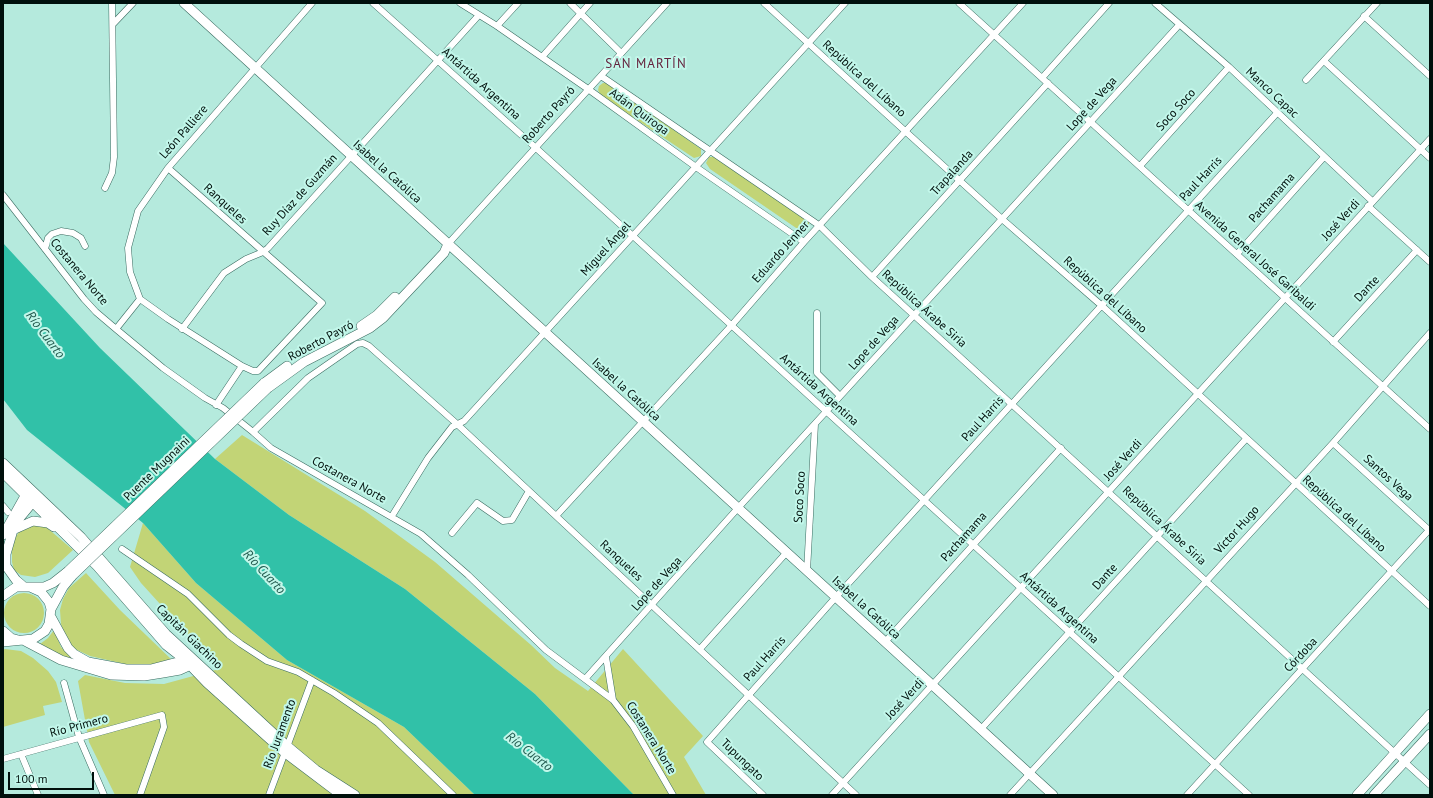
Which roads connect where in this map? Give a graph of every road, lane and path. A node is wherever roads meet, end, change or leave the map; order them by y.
1 (112, 3) edge
2 (133, 3) edge
3 (184, 3) edge
4 (312, 3) edge
5 (373, 3) edge
6 (460, 3) edge
7 (518, 3) edge
8 (570, 3) edge
9 (590, 3) edge
10 (667, 3) edge
11 (764, 3) edge
12 (845, 3) edge
13 (960, 3) edge
14 (1023, 3) edge
15 (1109, 3) edge
16 (1155, 3) edge
17 (1376, 3) edge
18 (581, 13) junction
19 (479, 15) junction
20 (1364, 16) junction
21 (113, 24) junction
22 (1179, 25) junction
23 (497, 26) junction
24 (994, 34) junction
25 (809, 43) junction
26 (621, 53) junction
27 (542, 57) junction
28 (437, 60) junction
29 (1324, 61) junction
30 (254, 67) junction
31 (1229, 67) junction
32 (601, 76) junction
33 (1430, 76) edge
34 (1042, 78) junction
35 (1306, 80) dead end
36 (1048, 83) junction
37 (588, 89) junction
38 (1277, 113) junction
39 (1091, 122) junction
40 (905, 132) junction
41 (1430, 139) edge
42 (536, 148) junction
43 (1421, 149) junction
44 (710, 151) junction
45 (351, 155) junction
46 (1324, 158) junction
47 (1430, 158) edge
48 (1140, 166) junction
49 (696, 167) junction
50 (168, 168) junction
51 (959, 181) junction
52 (105, 188) dead end
53 (3, 195) edge
54 (1370, 204) junction
55 (1187, 210) junction
56 (1002, 219) junction
57 (820, 226) junction
58 (633, 236) junction
59 (804, 242) junction
60 (448, 244) junction
61 (85, 246) dead end
62 (45, 249) junction
63 (1417, 250) junction
64 (263, 252) junction
65 (1237, 254) junction
66 (1430, 262) edge
67 (872, 277) junction
68 (1285, 298) junction
69 (140, 299) junction
70 (1101, 305) junction
71 (817, 313) dead end
72 (914, 315) junction
73 (731, 326) junction
74 (116, 329) junction
75 (182, 329) junction
76 (545, 332) junction
77 (1430, 333) edge
78 (1333, 342) junction
79 (242, 366) junction
80 (266, 386) joint
81 (1382, 386) junction
82 (1197, 395) junction
83 (840, 396) junction
84 (1011, 403) junction
85 (216, 405) junction
86 (826, 412) junction
87 (642, 421) junction
88 (457, 424) junction
89 (815, 424) junction
90 (1430, 430) edge
91 (254, 432) junction
92 (1246, 439) junction
93 (1333, 442) junction
94 (1061, 448) junction
95 (3, 463) edge
96 (3, 473) edge
97 (1294, 484) junction
98 (529, 491) junction
99 (1109, 491) junction
100 (30, 497) junction
101 (924, 500) junction
102 (3, 506) edge
103 (738, 508) junction
104 (8, 512) dead end
105 (392, 516) junction
106 (556, 516) junction
107 (1430, 529) edge
108 (13, 530) junction
109 (452, 533) dead end
110 (3, 535) edge
111 (1157, 536) junction
112 (74, 543) junction
113 (972, 544) junction
114 (122, 548) dead end
115 (787, 552) junction
116 (807, 571) junction
117 (1392, 572) junction
118 (69, 574) junction
119 (1206, 580) junction
120 (26, 586) junction
121 (1021, 588) junction
122 (3, 596) edge
123 (836, 597) junction
124 (653, 605) junction
125 (1430, 606) edge
126 (51, 613) junction
127 (3, 632) edge
128 (1070, 632) junction
129 (22, 641) junction
130 (3, 642) edge
131 (885, 642) junction
132 (700, 648) junction
133 (606, 657) junction
134 (190, 661) junction
135 (1303, 668) junction
136 (1118, 676) junction
137 (586, 678) junction
138 (312, 680) junction
139 (64, 683) dead end
140 (932, 685) junction
141 (748, 694) junction
142 (613, 700) junction
143 (1430, 714) edge
144 (981, 729) junction
145 (1430, 734) edge
146 (79, 737) junction
147 (707, 742) joint
148 (285, 749) junction
149 (1395, 753) junction
150 (21, 754) junction
151 (3, 759) edge
152 (1405, 762) junction
153 (1214, 765) junction
154 (1029, 774) junction
155 (843, 783) junction
156 (1430, 785) edge
157 (38, 795) edge
158 (104, 795) edge
159 (140, 795) edge
160 (269, 795) edge
161 (341, 795) edge
162 (355, 795) edge
163 (453, 795) edge
164 (673, 795) edge
165 (763, 795) edge
166 (832, 795) edge
167 (856, 795) edge
168 (1010, 795) edge
169 (1053, 795) edge
170 (1187, 795) edge
171 (1249, 795) edge
172 (1357, 795) edge
173 (1374, 795) edge

1 - 21 street
2 - 21 street
3 - 30 main road, Isabel la Católica
4 - 30 street, León Palliere
5 - 28 street, Antártida Argentina
6 - 19 street, Adán Quiroga
7 - 23 street
8 - 18 street
9 - 18 street
10 - 26 street, Roberto Payró
11 - 25 street, República del Líbano
12 - 25 street, Miguel Ángel
13 - 24 street, Avenida General José Garibaldi
14 - 24 street, Eduardo Jenner
15 - 34 street
16 - 22 street, Manco Capac
17 - 20 street
18 - 26 street
18 - 27 street
19 - 23 street, Adán Quiroga
19 - 28 street, Ruy Díaz de Guzmán
20 - 29 street
20 - 33 street
21 - 52 street
22 - 31 street, Manco Capac
22 - 39 street, Lope de Vega
23 - 27 street, Adán Quiroga
24 - 34 street, Avenida General José Garibaldi
24 - 40 street, Eduardo Jenner
25 - 40 street, República del Líbano
25 - 44 street, Miguel Ángel
26 - 32 street, Roberto Payró
27 - 37 street, Adán Quiroga
28 - 42 street, Antártida Argentina
28 - 45 street, Ruy Díaz de Guzmán
29 - 35 street
29 - 43 street
30 - 45 main road, Isabel la Católica
30 - 50 street, León Palliere
31 - 38 street, Manco Capac
31 - 48 street, Soco Soco
32 - 37 street, Roberto Payró
32 - 44 street, Adán Quiroga
34 - 36 street, Avenida General José Garibaldi
36 - 39 street, Avenida General José Garibaldi
36 - 51 street, Trapalanda
37 - 42 street, Roberto Payró
37 - 49 street, Adán Quiroga
38 - 46 street, Manco Capac
38 - 55 street, Paul Harris
39 - 48 street, Avenida General José Garibaldi
39 - 56 street, Lope de Vega
40 - 51 street, República del Líbano
40 - 57 street, Eduardo Jenner
41 - 43 street, José Verdi
42 - 58 street, Antártida Argentina
42 - 60 street, Roberto Payró
43 - 47 street
43 - 54 street, José Verdi
44 - 49 street, Miguel Ángel
44 - 57 street, Adán Quiroga
45 - 60 main road, Isabel la Católica
45 - 64 street, Ruy Díaz de Guzmán
46 - 54 street, Manco Capac
46 - 65 street, Pachamama
48 - 55 street, Avenida General José Garibaldi
49 - 58 street, Miguel Ángel
49 - 59 street, Adán Quiroga
50 - 64 street, Ranqueles
50 - 69 street, León Palliere
51 - 56 street, República del Líbano
51 - 67 street, Trapalanda
53 - 62 street, Costanera Norte
54 - 63 street, Manco Capac
54 - 68 street, José Verdi
55 - 65 street, Avenida General José Garibaldi
55 - 70 street, Paul Harris
56 - 70 street, República del Líbano
56 - 72 street, Lope de Vega
57 - 59 street, Eduardo Jenner
57 - 67 street, República Árabe Siria
58 - 73 street, Antártida Argentina
58 - 76 street, Miguel Ángel
59 - 73 street, Eduardo Jenner
60 - 76 main road, Isabel la Católica
60 - 80 main road, Roberto Payró
61 - 62 street
62 - 74 street, Costanera Norte
63 - 66 street, Manco Capac
63 - 78 street, Dante
64 - 75 street, Ruy Díaz de Guzmán
64 - 79 street, Ranqueles
65 - 68 street, Avenida General José Garibaldi
67 - 72 street, República Árabe Siria
68 - 78 street, Avenida General José Garibaldi
68 - 82 street, José Verdi
69 - 74 street
69 - 75 street
70 - 82 street, República del Líbano
70 - 84 street, Paul Harris
71 - 83 street
72 - 83 street, Lope de Vega
72 - 84 street, República Árabe Siria
73 - 86 street, Antártida Argentina
73 - 87 street, Eduardo Jenner
74 - 85 street, Costanera Norte
75 - 79 street
76 - 87 main road, Isabel la Católica
76 - 88 street, Miguel Ángel
77 - 81 street, Víctor Hugo
78 - 81 street, Avenida General José Garibaldi
79 - 85 street
80 - 118 main road, Puente Mugnaini, bridge
81 - 90 street, Avenida General José Garibaldi
81 - 93 street, Víctor Hugo
82 - 92 street, República del Líbano
82 - 99 street, José Verdi
83 - 86 street, Lope de Vega
84 - 94 street, República Árabe Siria
84 - 101 street, Paul Harris
85 - 91 street, Costanera Norte
86 - 89 street, Lope de Vega
86 - 101 street, Antártida Argentina
87 - 103 main road, Isabel la Católica
87 - 106 street, Eduardo Jenner
88 - 91 street, Ranqueles
88 - 98 street, Ranqueles
88 - 105 street, Miguel Ángel
89 - 103 street, Lope de Vega
89 - 116 street, Soco Soco
91 - 105 street, Costanera Norte
92 - 97 street, República del Líbano
92 - 111 street, Dante
93 - 97 street, Víctor Hugo
93 - 107 street, Santos Vega
94 - 99 street, República Árabe Siria
94 - 113 street, Pachamama
95 - 100 main road, Capitán Giachino
96 - 100 main road
97 - 117 street, República del Líbano
97 - 119 street, Víctor Hugo
98 - 106 street, Ranqueles
98 - 109 street
99 - 111 street, República Árabe Siria
99 - 121 street, José Verdi
100 - 108 main road
100 - 110 main road
100 - 112 main road, Capitán Giachino
100 - 134 main road, Capitán Giachino
101 - 113 street, Antártida Argentina
101 - 123 street, Paul Harris
102 - 104 street
103 - 115 main road, Isabel la Católica
103 - 124 street, Lope de Vega
105 - 137 street, Costanera Norte
106 - 124 street, Ranqueles
107 - 117 street, Córdoba
108 - 112 main road
108 - 120 main road
111 - 119 street, República Árabe Siria
111 - 128 street, Dante
112 - 134 main road, Capitán Giachino
113 - 121 street, Antártida Argentina
113 - 131 street, Pachamama
114 - 138 street
115 - 116 main road, Isabel la Católica
115 - 132 street
116 - 123 main road, Isabel la Católica
117 - 125 street, República del Líbano
117 - 135 street, Córdoba
118 - 120 main road
118 - 126 main road
119 - 135 street, República Árabe Siria
119 - 136 street, Víctor Hugo
120 - 122 main road
120 - 126 main road
121 - 128 street, Antártida Argentina
121 - 140 street, José Verdi
123 - 131 main road, Isabel la Católica
123 - 141 street, Paul Harris
124 - 132 street, Ranqueles
124 - 133 street, Lope de Vega
126 - 129 main road
126 - 134 main road
127 - 129 main road
128 - 136 street, Antártida Argentina
128 - 144 street, Dante
129 - 130 main road
129 - 134 main road
131 - 140 main road, Isabel la Católica
132 - 141 street, Ranqueles
133 - 137 street, Lope de Vega
133 - 142 street
134 - 148 main road, Capitán Giachino
135 - 149 street, República Árabe Siria
135 - 153 street, Córdoba
136 - 153 street, Antártida Argentina
136 - 154 street, Víctor Hugo
137 - 142 street, Costanera Norte
138 - 148 street, Río Juramento
138 - 163 street
139 - 146 street
140 - 144 main road, Isabel la Católica
140 - 155 street, José Verdi
141 - 147 street, Paul Harris
141 - 155 street, Ranqueles
142 - 164 street, Costanera Norte
143 - 149 main road
144 - 154 main road, Isabel la Católica
145 - 152 main road
146 - 150 street, Río Primero
146 - 158 street
146 - 159 street, Río Primero
147 - 165 street, Tupungato
148 - 160 street, Río Juramento
148 - 161 main road, Capitán Giachino
148 - 162 main road, Capitán Giachino
149 - 152 street, República Árabe Siria
149 - 172 main road
150 - 151 street, Río Primero
150 - 157 street
152 - 156 street, República Árabe Siria
152 - 173 main road
153 - 170 street, Córdoba
153 - 171 street, Antártida Argentina
154 - 168 street, Víctor Hugo
154 - 169 main road, Isabel la Católica
155 - 166 street, José Verdi
155 - 167 street, Ranqueles

